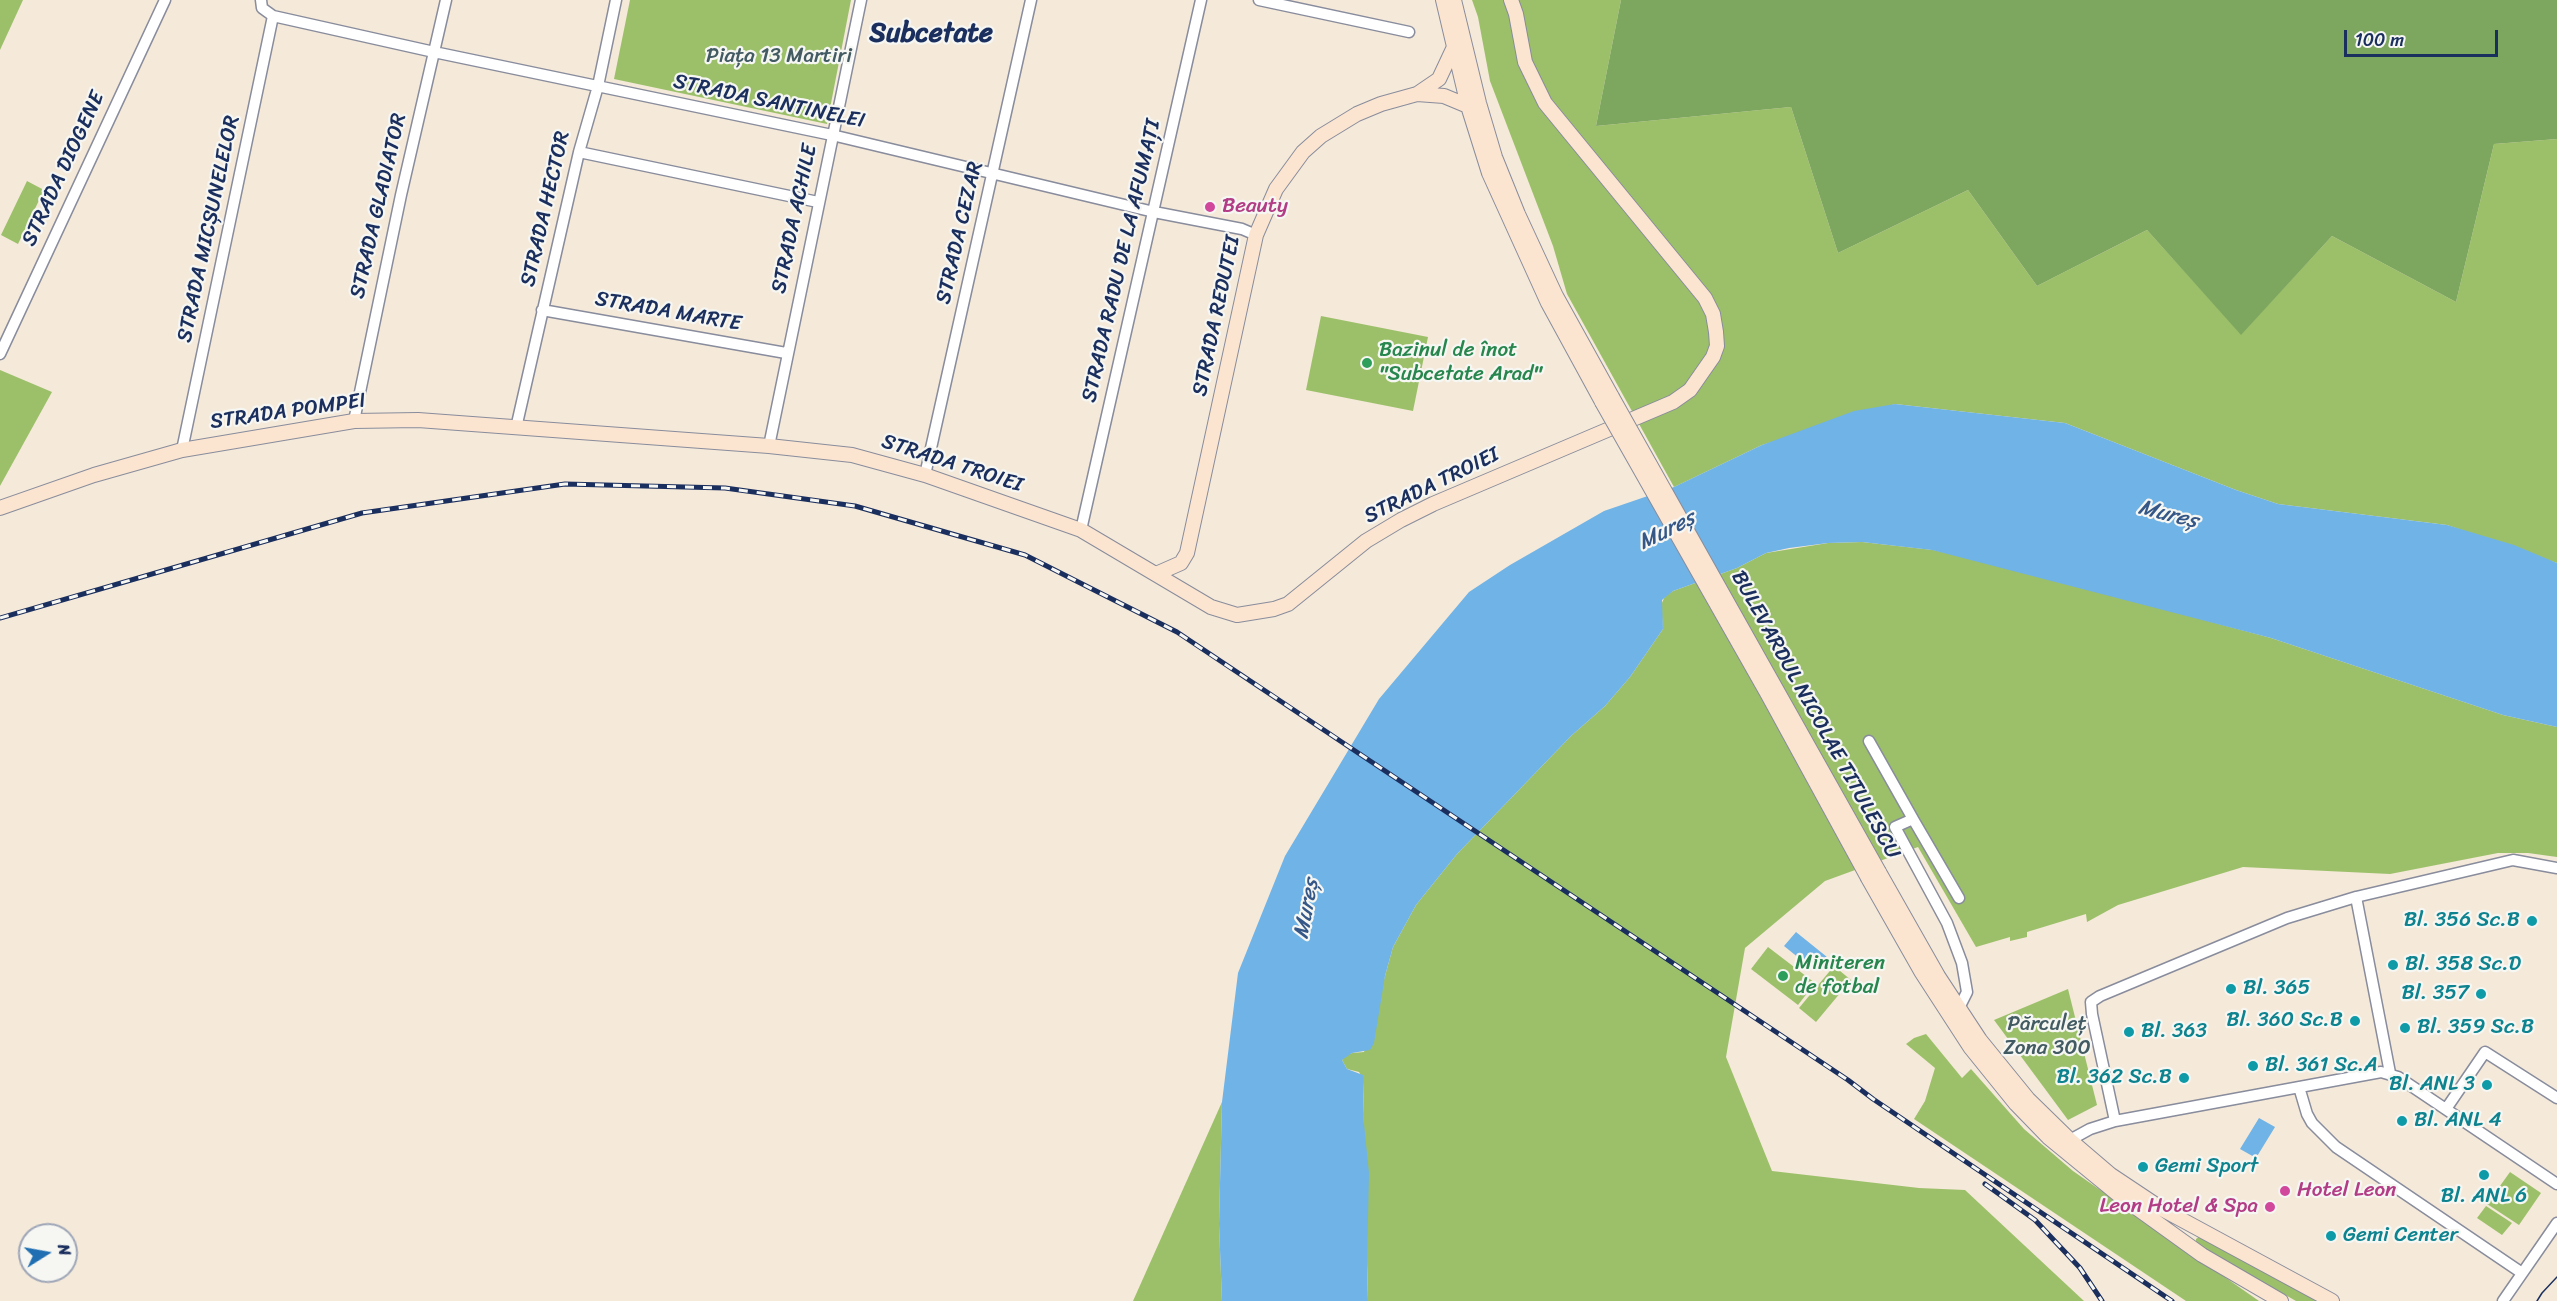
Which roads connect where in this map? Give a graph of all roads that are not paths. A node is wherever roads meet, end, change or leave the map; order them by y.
1 (165, 0) edge
2 (261, 0) edge
3 (446, 0) edge
4 (616, 0) edge
5 (861, 0) edge
6 (1031, 0) edge
7 (1201, 0) edge
8 (1259, 0) edge
9 (1511, 0) edge
10 (1453, 2) edge
11 (273, 16) junction
12 (1408, 32) dead end
13 (1454, 47) junction
14 (434, 52) junction
15 (598, 86) junction
16 (1417, 94) junction
17 (1468, 106) junction
18 (832, 135) junction
19 (579, 152) junction
20 (993, 174) junction
21 (818, 202) junction
22 (1154, 212) junction
23 (1256, 235) junction
24 (542, 310) junction
25 (786, 353) junction
26 (0, 354) edge
27 (1607, 399) junction
28 (354, 421) junction
29 (516, 428) junction
30 (698, 441) joint
31 (769, 446) junction
32 (182, 450) junction
33 (925, 475) junction
34 (0, 508) edge
35 (1081, 530) junction
36 (1156, 574) junction
37 (1869, 741) dead end
38 (1912, 819) junction
39 (2557, 868) edge
40 (1874, 875) junction
41 (2356, 897) junction
42 (1959, 898) dead end
43 (1959, 1008) junction
44 (2390, 1073) junction
45 (2299, 1087) junction
46 (2557, 1098) edge
47 (2446, 1109) junction
48 (2115, 1121) junction
49 (2070, 1140) junction
50 (2557, 1184) edge
51 (2557, 1223) edge
52 (2522, 1273) junction
53 (2281, 1301) edge
54 (2332, 1301) edge
55 (2503, 1301) edge

1 - 26 street, STRADA DIOGENE
2 - 11 street
3 - 14 street, STRADA GLADIATOR
4 - 15 street, STRADA HECTOR
5 - 18 street, STRADA ACHILE
6 - 20 street, STRADA CEZAR
7 - 22 street, STRADA RADU DE LA AFUMAȚI
8 - 12 street
9 - 36 main road, STRADA TROIEI
10 - 13 main road, BULEVARDUL NICOLAE TITULESCU
10 - 27 main road, BULEVARDUL NICOLAE TITULESCU
11 - 14 street, STRADA SANTINELEI
11 - 32 street, STRADA MICȘUNELELOR
13 - 16 main road
13 - 17 main road, BULEVARDUL NICOLAE TITULESCU
14 - 15 street, STRADA SANTINELEI
14 - 28 street, STRADA GLADIATOR
15 - 18 street, STRADA SANTINELEI
15 - 19 street, STRADA HECTOR
16 - 17 main road
16 - 23 main road, STRADA REDUTEI
17 - 27 main road, BULEVARDUL NICOLAE TITULESCU
18 - 20 street, STRADA SANTINELEI
18 - 21 street, STRADA ACHILE
19 - 21 street
19 - 24 street, STRADA HECTOR
20 - 22 street, STRADA SANTINELEI
20 - 33 street, STRADA CEZAR
21 - 25 street, STRADA ACHILE
22 - 23 street, STRADA SANTINELEI
22 - 35 street, STRADA RADU DE LA AFUMAȚI
23 - 36 main road, STRADA REDUTEI
24 - 25 street, STRADA MARTE
24 - 29 street, STRADA HECTOR
25 - 31 street, STRADA ACHILE
27 - 40 main road, BULEVARDUL NICOLAE TITULESCU, bridge
28 - 29 main road, STRADA POMPEI
28 - 32 main road, STRADA POMPEI
29 - 30 main road, STRADA POMPEI
30 - 31 main road, STRADA TROIEI
31 - 33 main road, STRADA TROIEI
32 - 34 main road, STRADA POMPEI
33 - 35 main road, STRADA TROIEI
35 - 36 main road, STRADA TROIEI
37 - 38 street
38 - 42 street
38 - 43 street
39 - 41 street
40 - 43 main road, BULEVARDUL NICOLAE TITULESCU
40 - 53 main road, BULEVARDUL NICOLAE TITULESCU
41 - 44 street
41 - 48 street
43 - 49 main road, BULEVARDUL NICOLAE TITULESCU
44 - 45 street
44 - 47 street
45 - 48 street
45 - 52 street
46 - 47 street
47 - 50 street
48 - 49 street
49 - 54 main road, BULEVARDUL NICOLAE TITULESCU
51 - 52 street
52 - 55 street

